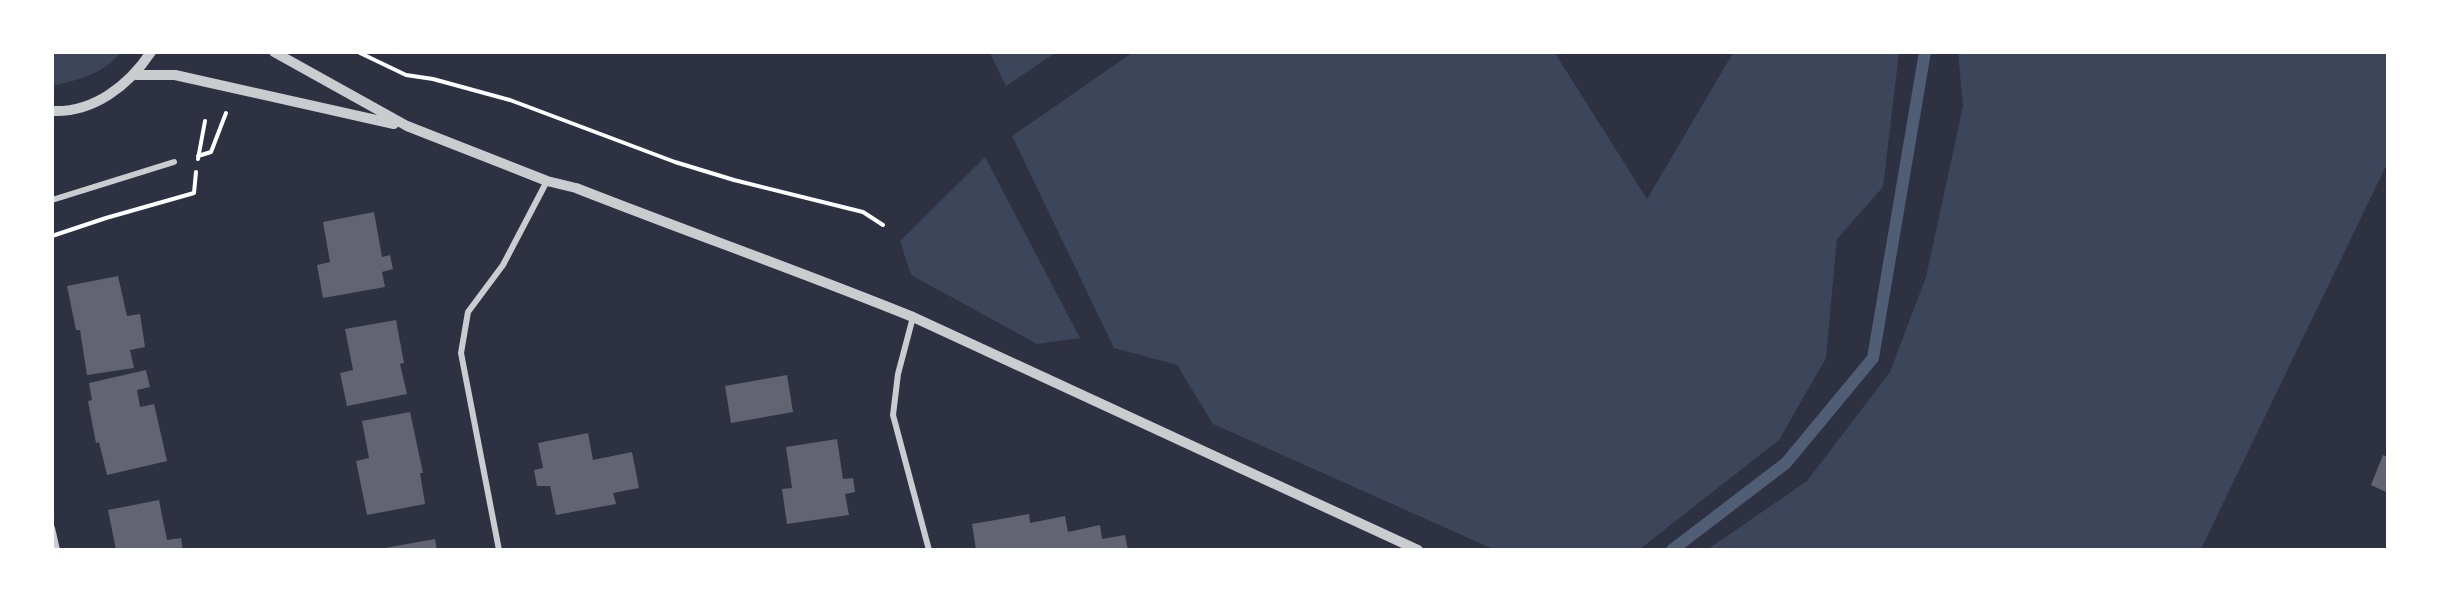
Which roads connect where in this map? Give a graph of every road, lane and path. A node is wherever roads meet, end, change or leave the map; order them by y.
1 (151, 52) edge
2 (274, 52) edge
3 (358, 52) edge
4 (136, 75) junction
5 (238, 89) junction
6 (52, 111) edge
7 (407, 126) junction
8 (174, 162) joint
9 (547, 181) junction
10 (52, 200) edge
11 (883, 225) dead end
12 (914, 316) junction
13 (52, 528) edge
14 (57, 549) edge
15 (499, 549) edge
16 (929, 549) edge
17 (1418, 549) edge

1 - 4 street
2 - 7 street
3 - 11 path
4 - 5 street
4 - 6 street
5 - 7 street
5 - 8 path
7 - 9 street
8 - 10 street
9 - 12 street
9 - 15 street
12 - 16 street
12 - 17 street
13 - 14 street

